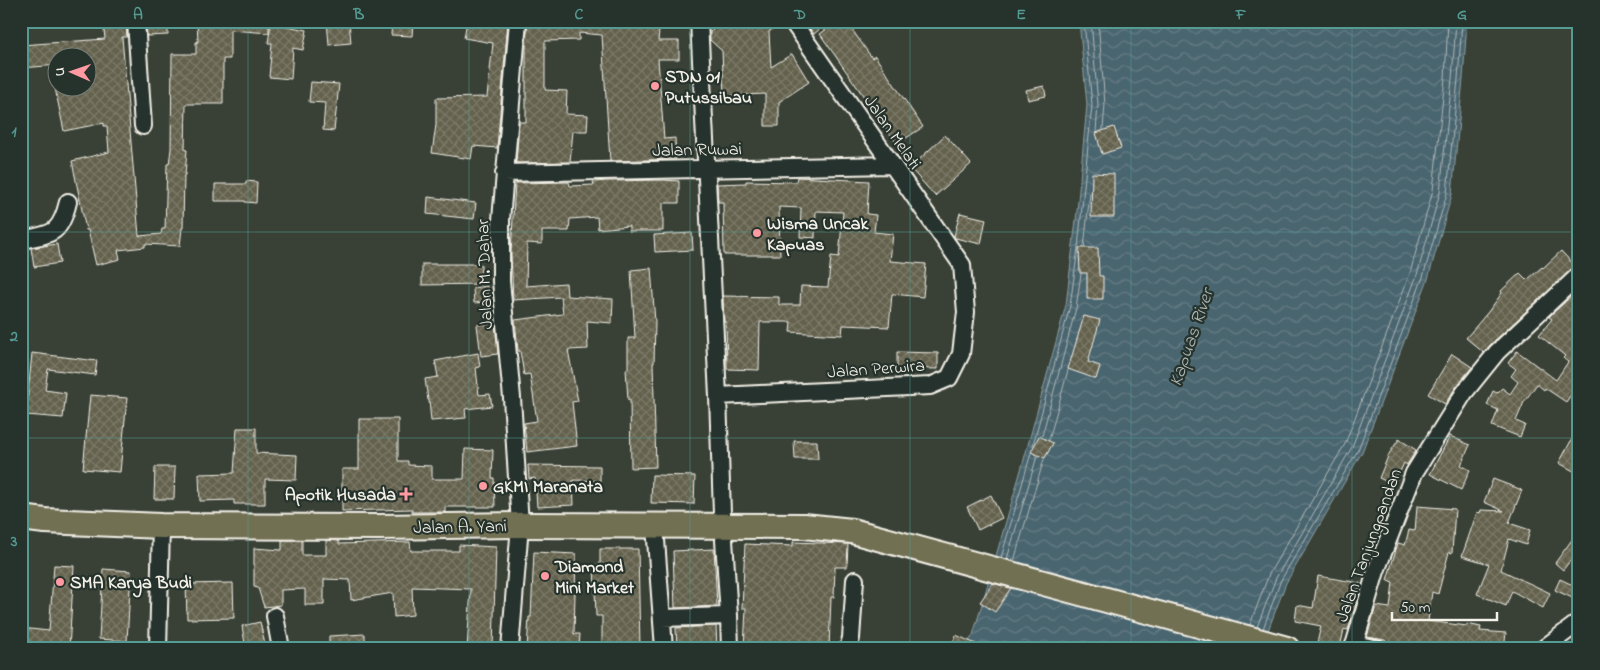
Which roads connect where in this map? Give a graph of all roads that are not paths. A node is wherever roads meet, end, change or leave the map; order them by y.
1 (136, 21) edge
2 (518, 21) edge
3 (699, 21) edge
4 (792, 21) edge
5 (143, 126) dead end
6 (891, 164) junction
7 (707, 168) junction
8 (504, 173) junction
9 (68, 202) dead end
10 (21, 240) edge
11 (962, 265) joint
12 (1579, 275) edge
13 (718, 396) junction
14 (722, 513) dead end
15 (21, 518) edge
16 (520, 525) junction
17 (161, 526) junction
18 (656, 526) junction
19 (724, 540) dead end
20 (855, 580) dead end
21 (275, 616) dead end
22 (729, 616) junction
23 (662, 618) junction
24 (1579, 622) edge
25 (1354, 646) edge
26 (158, 649) edge
27 (281, 649) edge
28 (510, 649) edge
29 (664, 649) edge
30 (730, 649) edge
31 (848, 649) edge
32 (1287, 649) edge
33 (1378, 649) edge
34 (1543, 649) edge

1 - 5 street
2 - 8 street, Jalan M. Dahar
3 - 7 street
4 - 6 street, Jalan Melati
6 - 7 street, Jalan Ruwai
6 - 11 street, Jalan Melati
7 - 8 street, Jalan Ruwai
7 - 13 street
8 - 16 street, Jalan M. Dahar
9 - 10 street
11 - 13 street, Jalan Perwira
12 - 25 street, Jalan Tanjungpandan
13 - 14 street
15 - 17 highway, Jalan A. Yani
16 - 17 highway, Jalan A. Yani
16 - 18 highway, Jalan A. Yani
16 - 28 street, Jalan M. Dahar
17 - 26 street
18 - 23 street
18 - 32 highway, Jalan A. Yani
19 - 22 street
20 - 31 street
21 - 27 street
22 - 23 street
22 - 30 street
23 - 29 street
24 - 34 street
25 - 33 street

